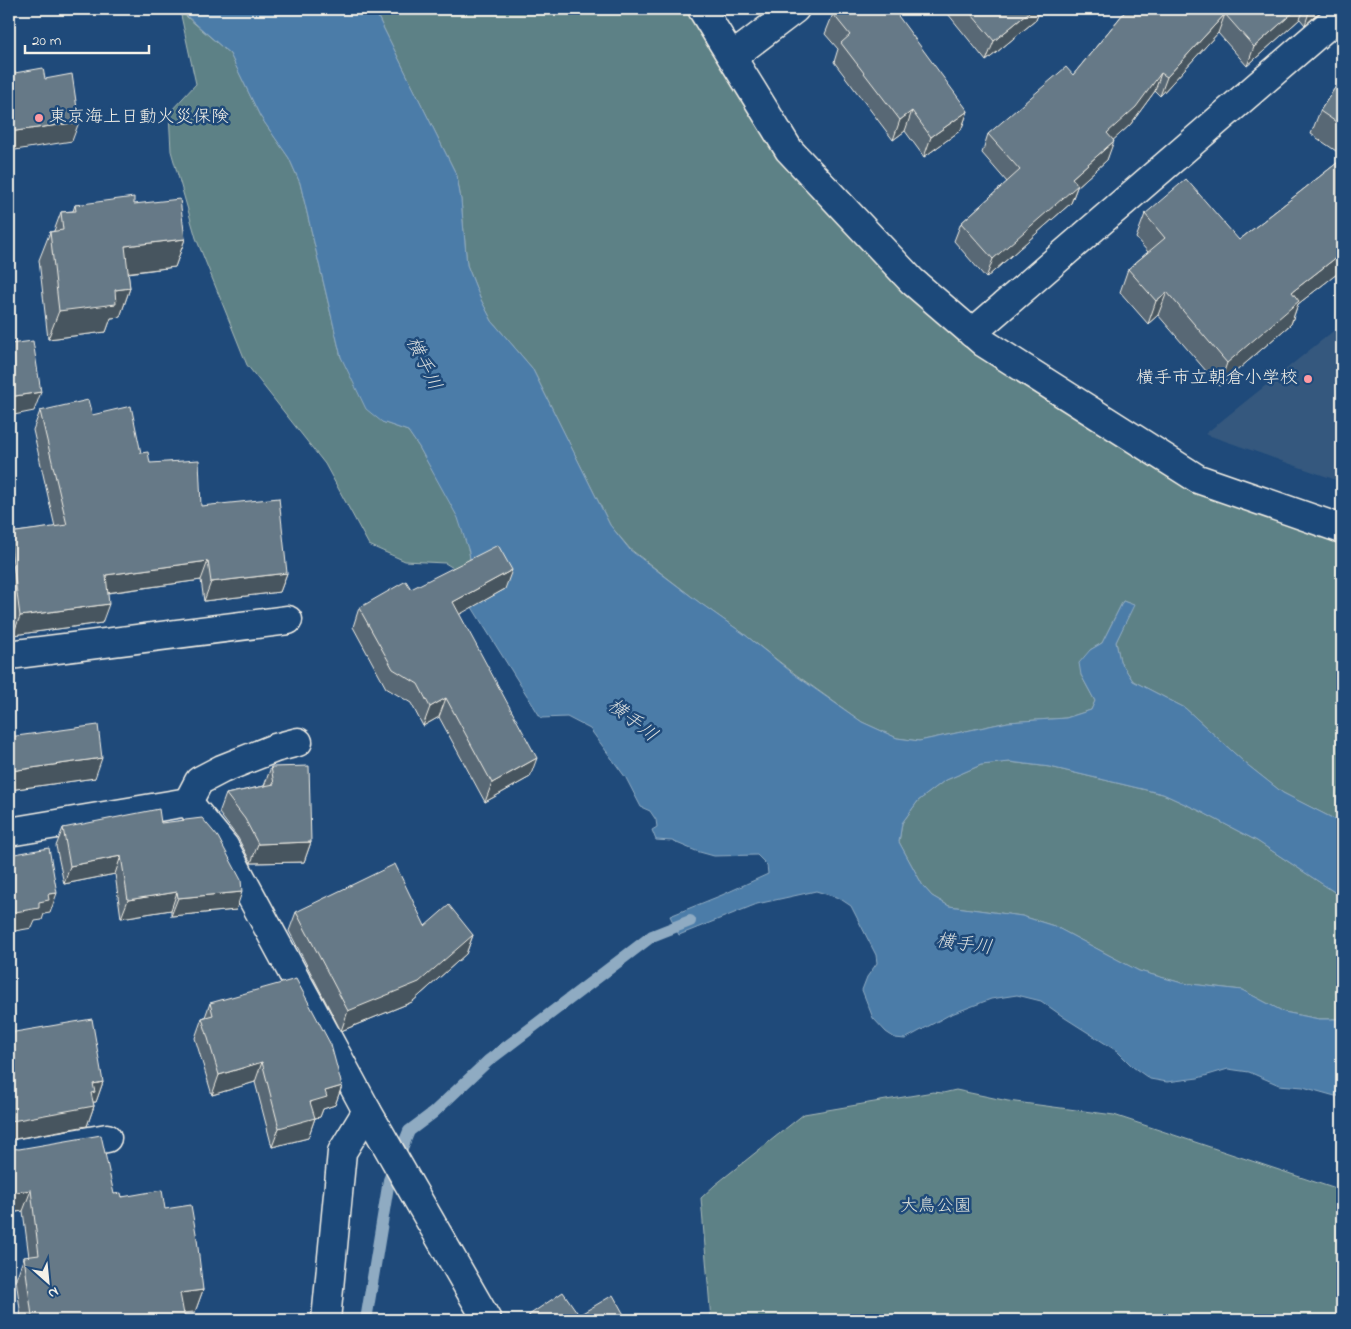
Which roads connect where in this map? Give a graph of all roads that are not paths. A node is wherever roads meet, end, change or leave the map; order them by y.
1 (702, 9) edge
2 (795, 9) edge
3 (1342, 13) edge
4 (732, 57) junction
5 (972, 333) junction
6 (1342, 529) edge
7 (288, 620) dead end
8 (9, 655) edge
9 (298, 742) dead end
10 (188, 802) junction
11 (9, 832) edge
12 (367, 1111) junction
13 (107, 1138) dead end
14 (9, 1155) edge
15 (326, 1320) edge
16 (487, 1320) edge

1 - 4 street
2 - 4 street
3 - 5 street
4 - 5 street
5 - 6 street
7 - 8 street
9 - 10 street
10 - 11 street
10 - 12 street
12 - 15 street
12 - 16 street
13 - 14 street

